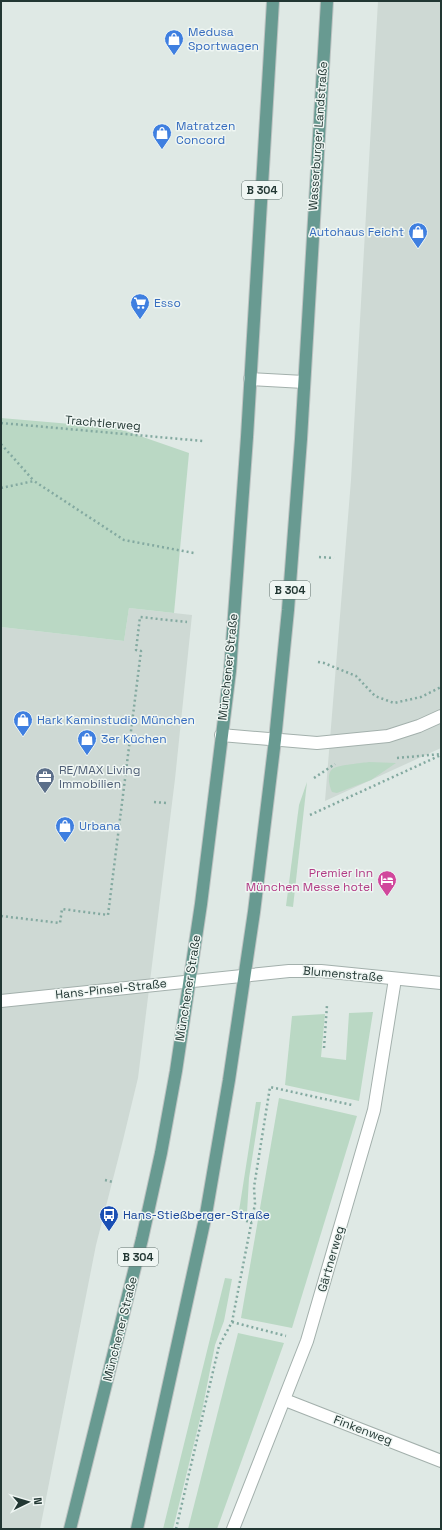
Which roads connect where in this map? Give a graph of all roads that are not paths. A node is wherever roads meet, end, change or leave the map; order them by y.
1 (273, 1) edge
2 (327, 1) edge
3 (250, 379) junction
4 (304, 382) junction
5 (441, 716) edge
6 (221, 735) junction
7 (275, 740) junction
8 (244, 976) junction
9 (395, 979) junction
10 (189, 981) junction
11 (441, 983) edge
12 (1, 1001) edge
13 (285, 1400) junction
14 (441, 1461) edge
15 (70, 1529) edge
16 (137, 1529) edge
17 (233, 1529) edge

1 - 3 main road, B 304
2 - 4 main road, Wasserburger Landstraße / B 304
3 - 4 street
3 - 6 main road, Münchener Straße / B 304
4 - 7 main road, Wasserburger Landstraße / B 304
5 - 7 street
6 - 7 street
6 - 10 main road, Münchener Straße / B 304
7 - 8 main road, B 304
8 - 9 street, Blumenstraße
8 - 10 street, Hans-Pinsel-Straße
8 - 16 main road, B 304
9 - 11 street, Blumenstraße
9 - 13 street, Gärtnerweg
10 - 12 street, Hans-Pinsel-Straße
10 - 15 main road, Münchener Straße / B 304
13 - 14 street, Finkenweg
13 - 17 street, Gärtnerweg

